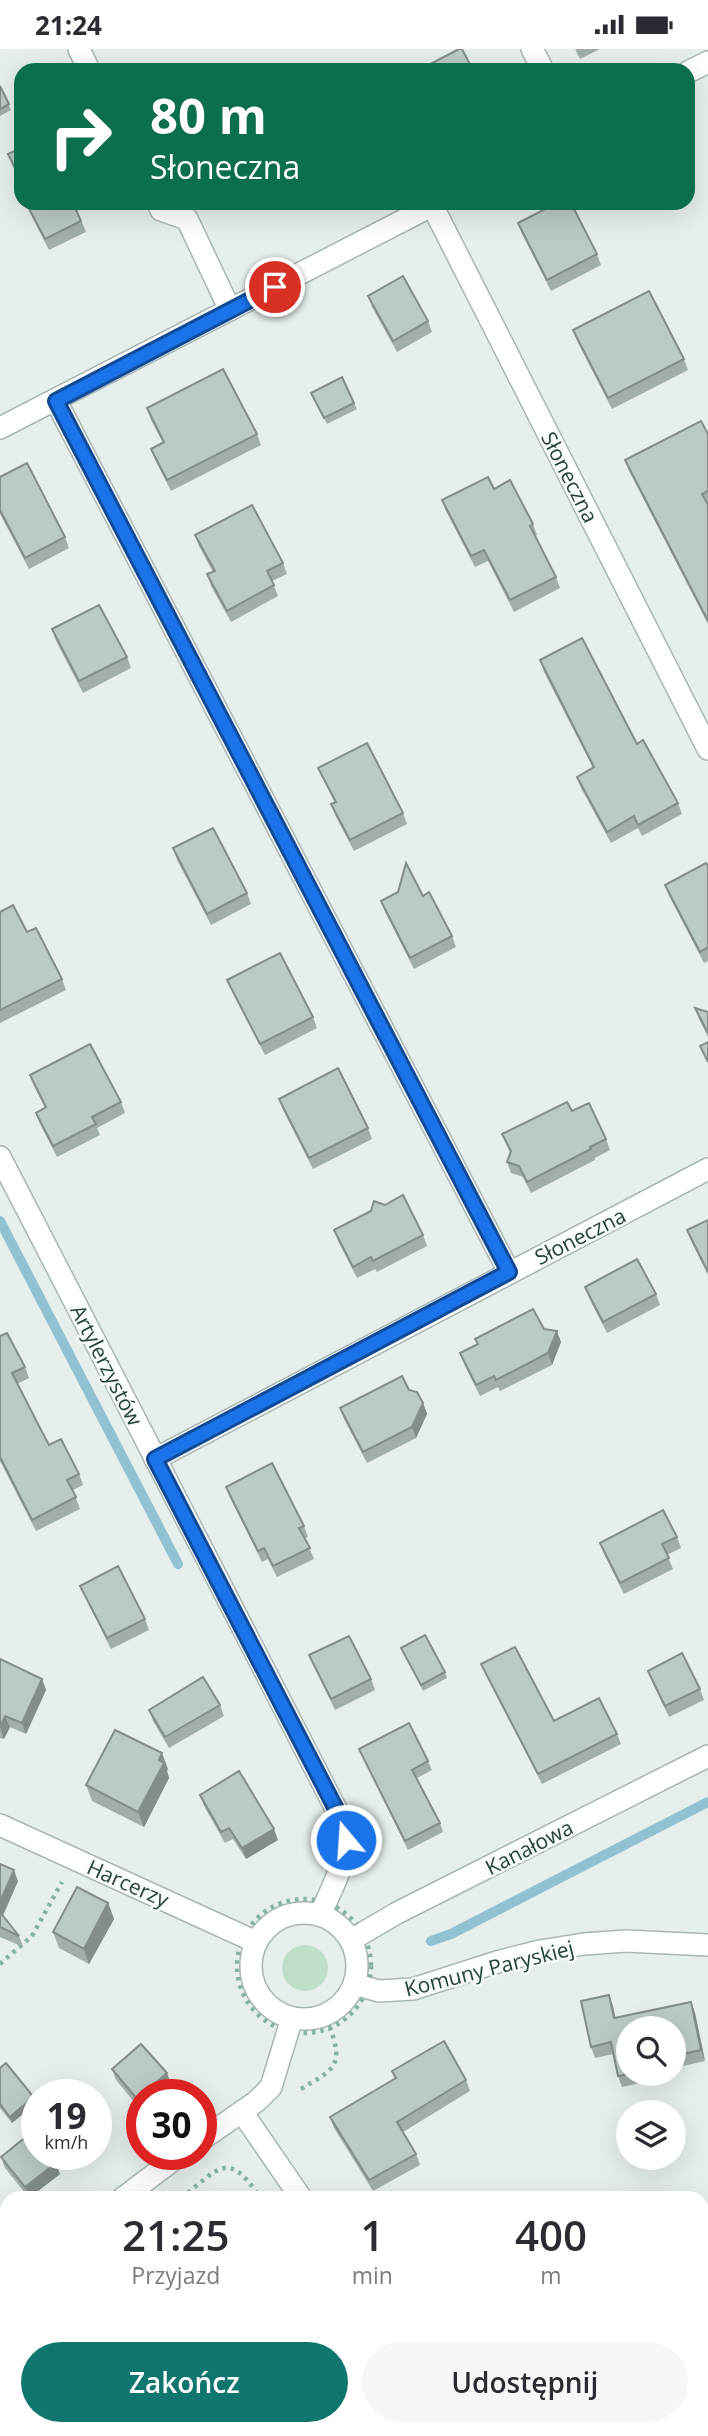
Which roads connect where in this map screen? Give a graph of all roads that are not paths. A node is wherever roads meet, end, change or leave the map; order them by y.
1 (161, 210) edge
2 (422, 210) edge
3 (437, 210) edge
4 (230, 310) junction
5 (56, 401) junction
6 (0, 428) edge
7 (708, 749) edge
8 (0, 1157) edge
9 (708, 1169) edge
10 (509, 1272) junction
11 (155, 1459) junction
12 (708, 1756) edge
13 (0, 1825) edge
14 (323, 1909) junction
15 (356, 1937) junction
16 (249, 1939) junction
17 (708, 1945) edge
18 (361, 1985) junction
19 (290, 2025) junction
20 (242, 2112) junction
21 (217, 2129) edge
22 (160, 2170) edge
23 (132, 2191) edge
24 (296, 2191) edge

1 - 4 street
2 - 4 street
3 - 7 street, Słoneczna
4 - 5 street
5 - 6 street
5 - 10 street
8 - 11 street, Artylerzystów
9 - 10 street, Słoneczna
10 - 11 street, Słoneczna
11 - 14 street, Artylerzystów
12 - 15 street, Kanałowa
13 - 16 street, Harcerzy
14 - 15 street
14 - 16 street
15 - 18 street
16 - 19 street
17 - 18 street, Komuny Paryskiej
18 - 19 street
19 - 20 street
20 - 21 street
20 - 24 street
22 - 23 street

